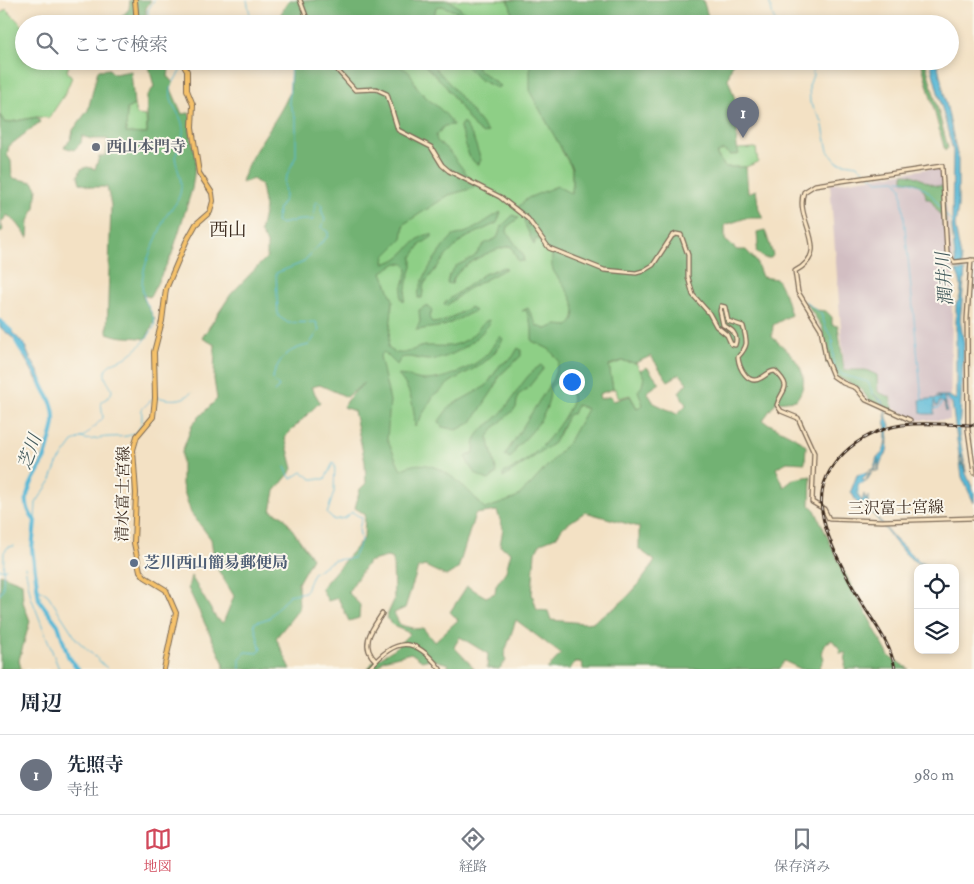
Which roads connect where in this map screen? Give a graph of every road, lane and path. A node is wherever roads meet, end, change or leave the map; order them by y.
1 (135, 0) edge
2 (300, 0) edge
3 (136, 15) edge
4 (306, 15) edge
5 (186, 70) edge
6 (337, 70) edge
7 (972, 260) edge
8 (910, 420) dead end
9 (974, 473) edge
10 (974, 518) edge
11 (382, 614) dead end
12 (376, 661) junction
13 (164, 669) edge
14 (370, 669) edge
15 (440, 669) edge

1 - 3 main road
2 - 4 main road
5 - 13 main road, 清水富士宮線
6 - 10 main road, 三沢富士宮線
7 - 8 main road
7 - 9 main road
11 - 12 main road
12 - 14 main road
12 - 15 main road

